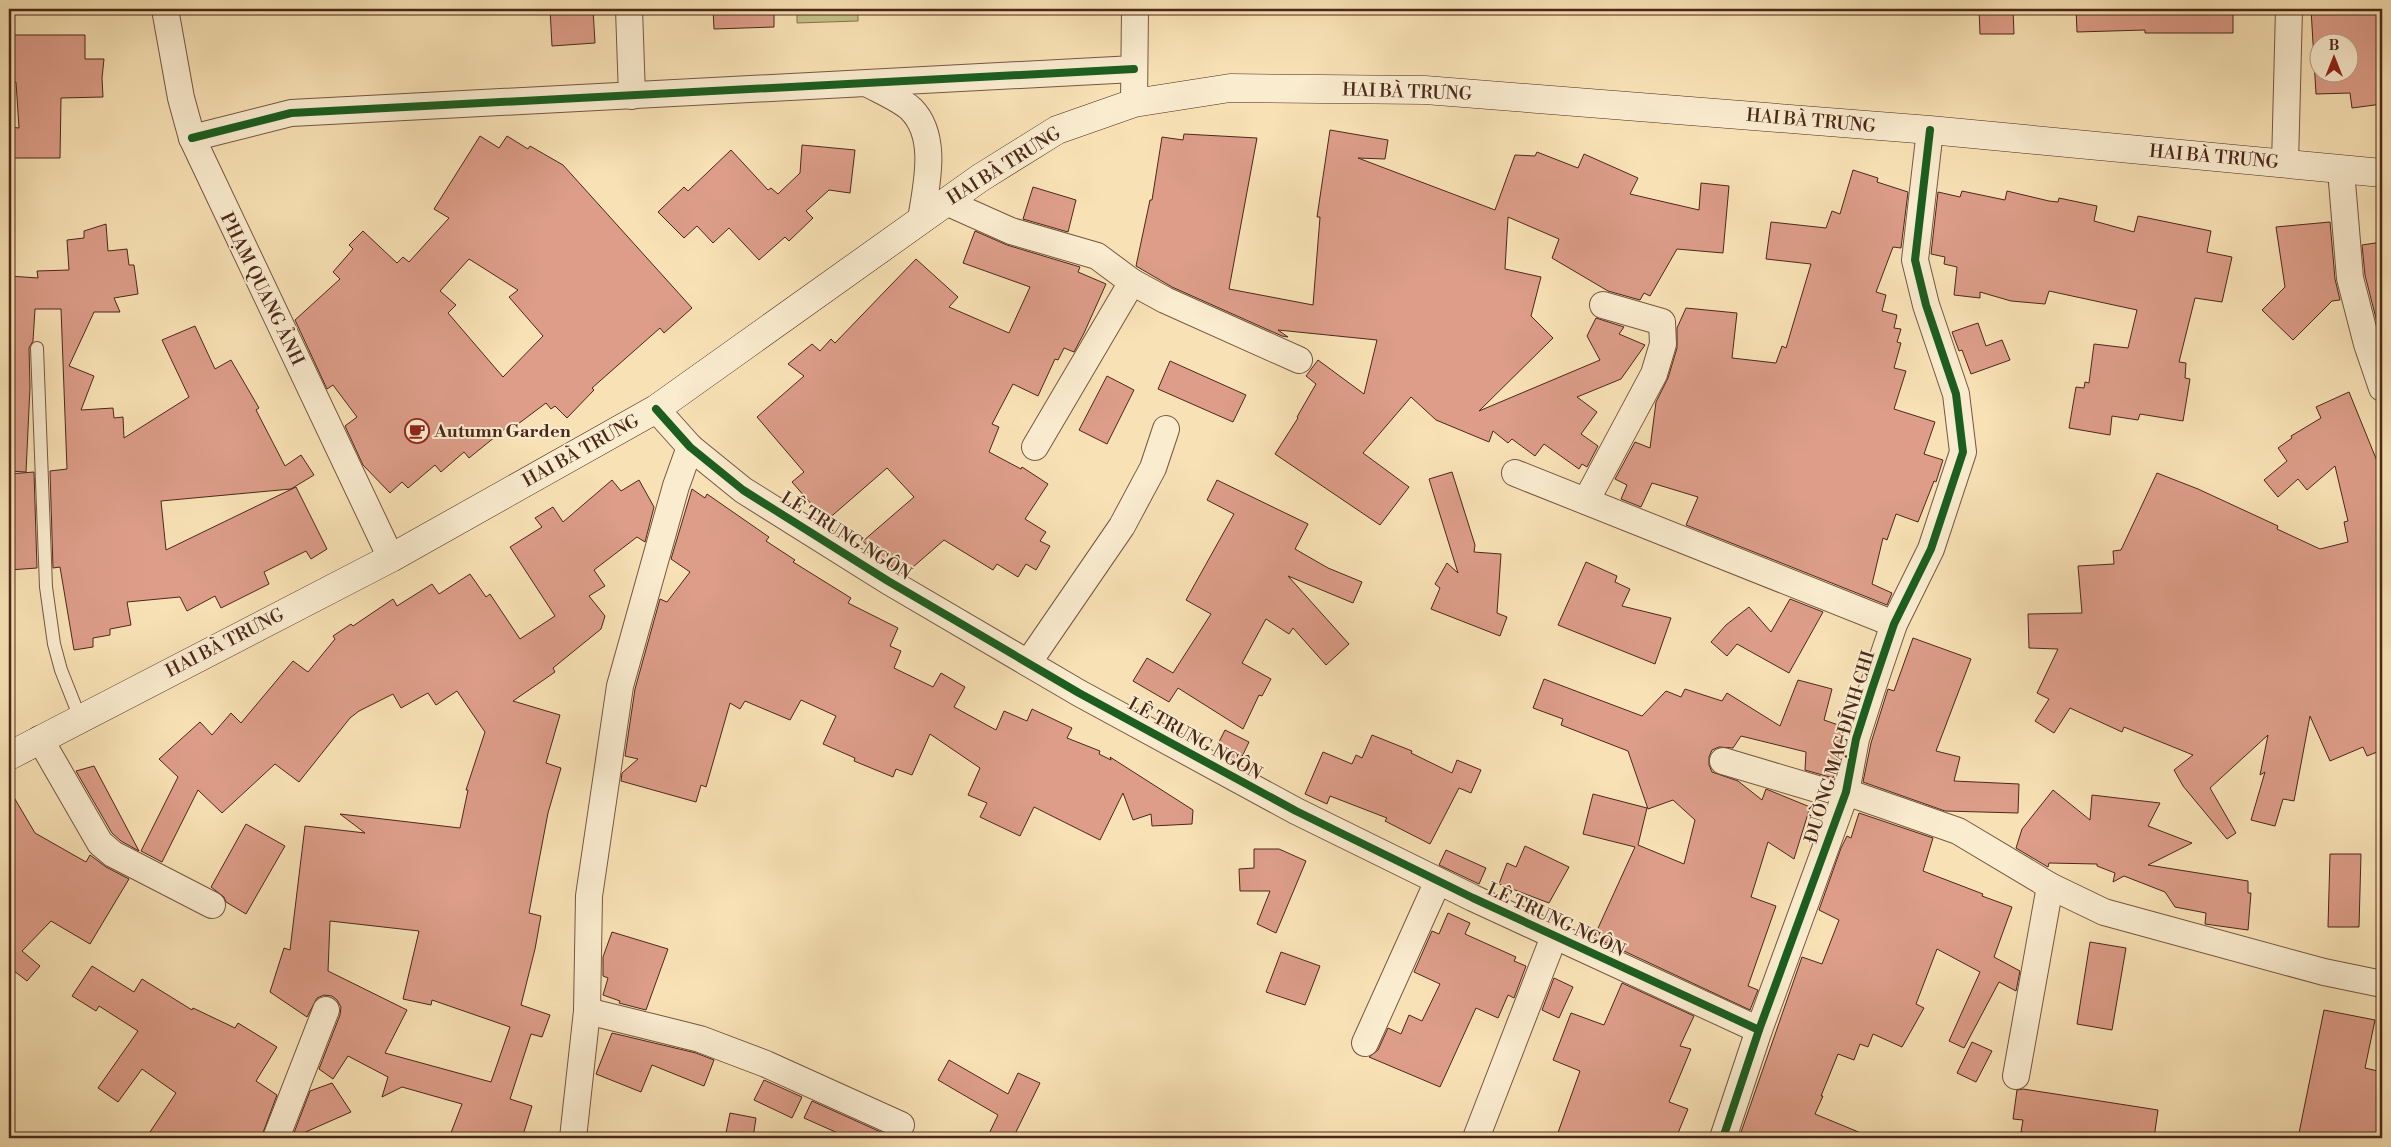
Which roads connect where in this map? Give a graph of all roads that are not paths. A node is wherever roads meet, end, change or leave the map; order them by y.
1 (165, 9) edge
2 (629, 9) edge
3 (1134, 9) edge
4 (2289, 9) edge
5 (1134, 69) junction
6 (868, 84) junction
7 (632, 96) junction
8 (1134, 103) junction
9 (1930, 130) junction
10 (192, 138) junction
11 (2285, 164) junction
12 (2340, 170) junction
13 (2382, 173) edge
14 (946, 202) junction
15 (921, 220) junction
16 (1132, 282) junction
17 (1603, 305) dead end
18 (37, 348) dead end
19 (1299, 360) dead end
20 (2382, 388) edge
21 (656, 409) junction
22 (1166, 429) dead end
23 (690, 447) junction
24 (1035, 447) dead end
25 (1516, 473) dead end
26 (1586, 501) junction
27 (391, 558) junction
28 (1894, 624) junction
29 (1028, 663) junction
30 (80, 718) junction
31 (40, 739) junction
32 (9, 756) edge
33 (1723, 761) dead end
34 (1845, 795) junction
35 (1438, 881) junction
36 (2050, 886) junction
37 (212, 905) dead end
38 (1555, 934) junction
39 (2382, 984) edge
40 (326, 1010) dead end
41 (587, 1011) junction
42 (1759, 1030) junction
43 (1365, 1043) dead end
44 (2016, 1076) dead end
45 (901, 1125) dead end
46 (276, 1138) edge
47 (573, 1138) edge
48 (1476, 1138) edge
49 (1723, 1138) edge

1 - 10 street, PHẠM QUANG ẢNH
2 - 7 street
3 - 5 street
4 - 11 street
5 - 6 street
5 - 8 street
6 - 7 street
6 - 15 street
7 - 10 street
8 - 9 main road, HAI BÀ TRƯNG
8 - 14 main road, HAI BÀ TRƯNG
9 - 11 main road, HAI BÀ TRƯNG
9 - 28 street, ĐƯỜNG MẠC ĐĨNH CHI
10 - 27 street, PHẠM QUANG ẢNH
11 - 12 main road, HAI BÀ TRƯNG
12 - 13 main road, HAI BÀ TRƯNG
12 - 20 street
14 - 15 main road, HAI BÀ TRƯNG
14 - 16 street
15 - 21 main road, HAI BÀ TRƯNG
16 - 19 street
16 - 24 street
17 - 26 street
18 - 30 lane
21 - 23 street, LÊ TRUNG NGÔN
21 - 27 main road, HAI BÀ TRƯNG
22 - 29 street
23 - 29 street, LÊ TRUNG NGÔN
23 - 41 street
25 - 26 street
26 - 28 street
27 - 30 main road, HAI BÀ TRƯNG
28 - 34 street, ĐƯỜNG MẠC ĐĨNH CHI
29 - 35 street, LÊ TRUNG NGÔN
30 - 31 main road, HAI BÀ TRƯNG
31 - 32 main road, HAI BÀ TRƯNG
31 - 37 street
33 - 34 street
34 - 36 street
34 - 42 street, ĐƯỜNG MẠC ĐĨNH CHI
35 - 38 street, LÊ TRUNG NGÔN
35 - 43 street
36 - 39 street
36 - 44 street
38 - 42 street, LÊ TRUNG NGÔN
38 - 48 street
40 - 46 street
41 - 45 street
41 - 47 street
42 - 49 street, ĐƯỜNG MẠC ĐĨNH CHI

